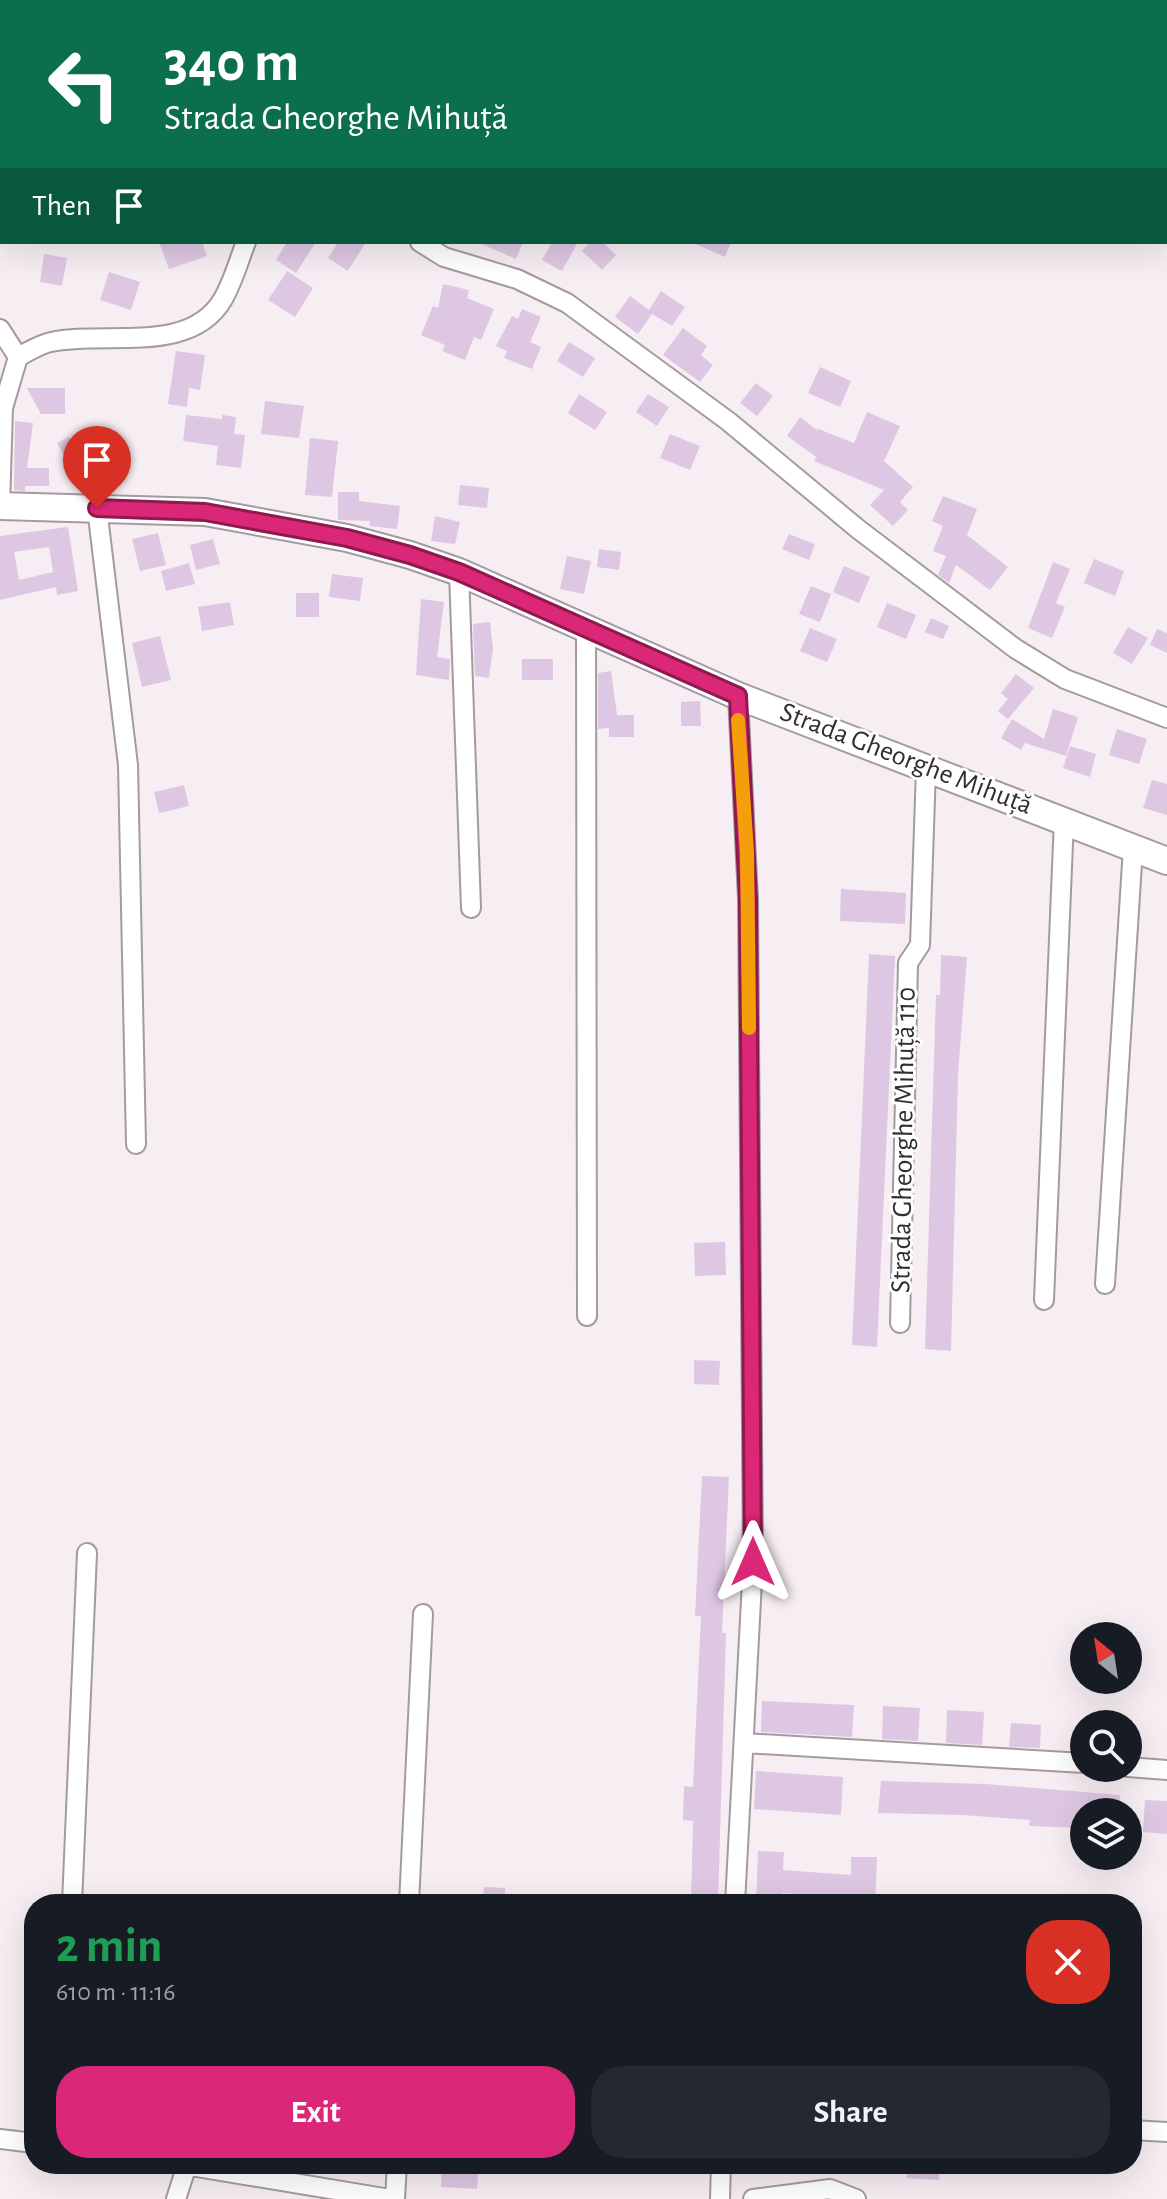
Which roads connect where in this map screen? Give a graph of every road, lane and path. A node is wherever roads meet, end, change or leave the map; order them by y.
1 (245, 244) edge
2 (423, 244) edge
3 (0, 329) edge
4 (18, 357) junction
5 (0, 506) edge
6 (97, 508) junction
7 (459, 572) junction
8 (586, 629) junction
9 (738, 696) junction
10 (1167, 718) edge
11 (926, 769) junction
12 (1064, 819) junction
13 (1133, 848) junction
14 (1167, 861) edge
15 (471, 908) dead end
16 (136, 1144) dead end
17 (1105, 1284) dead end
18 (1044, 1300) dead end
19 (587, 1316) dead end
20 (900, 1323) dead end
21 (87, 1553) dead end
22 (423, 1614) dead end
23 (744, 1743) junction
24 (1070, 1762) edge
25 (1142, 1768) edge
26 (1167, 1770) edge
27 (72, 1894) edge
28 (409, 1894) edge
29 (736, 1894) edge
30 (1142, 2131) edge
31 (1167, 2132) edge
32 (0, 2139) edge
33 (24, 2142) edge
34 (181, 2174) edge
35 (238, 2174) edge
36 (396, 2174) edge
37 (721, 2174) edge
38 (176, 2199) edge
39 (392, 2199) edge
40 (720, 2199) edge
41 (753, 2199) edge
42 (856, 2199) edge

1 - 4 street
2 - 10 street
3 - 4 street
4 - 5 street
5 - 6 street, Strada Gheorghe Mihuță
6 - 7 street, Strada Gheorghe Mihuță
6 - 16 street
7 - 8 street, Strada Gheorghe Mihuță
7 - 15 street
8 - 9 street, Strada Gheorghe Mihuță
8 - 19 street
9 - 11 street, Strada Gheorghe Mihuță
9 - 23 street
11 - 12 street, Strada Gheorghe Mihuță
11 - 20 street, Strada Gheorghe Mihuță 110
12 - 13 street, Strada Gheorghe Mihuță
12 - 18 street
13 - 14 street, Strada Gheorghe Mihuță
13 - 17 street
21 - 27 street
22 - 28 street
23 - 24 street
23 - 29 street
25 - 26 street
30 - 31 street
32 - 33 street
34 - 38 street
35 - 39 street
36 - 39 street
37 - 40 street
41 - 42 street

